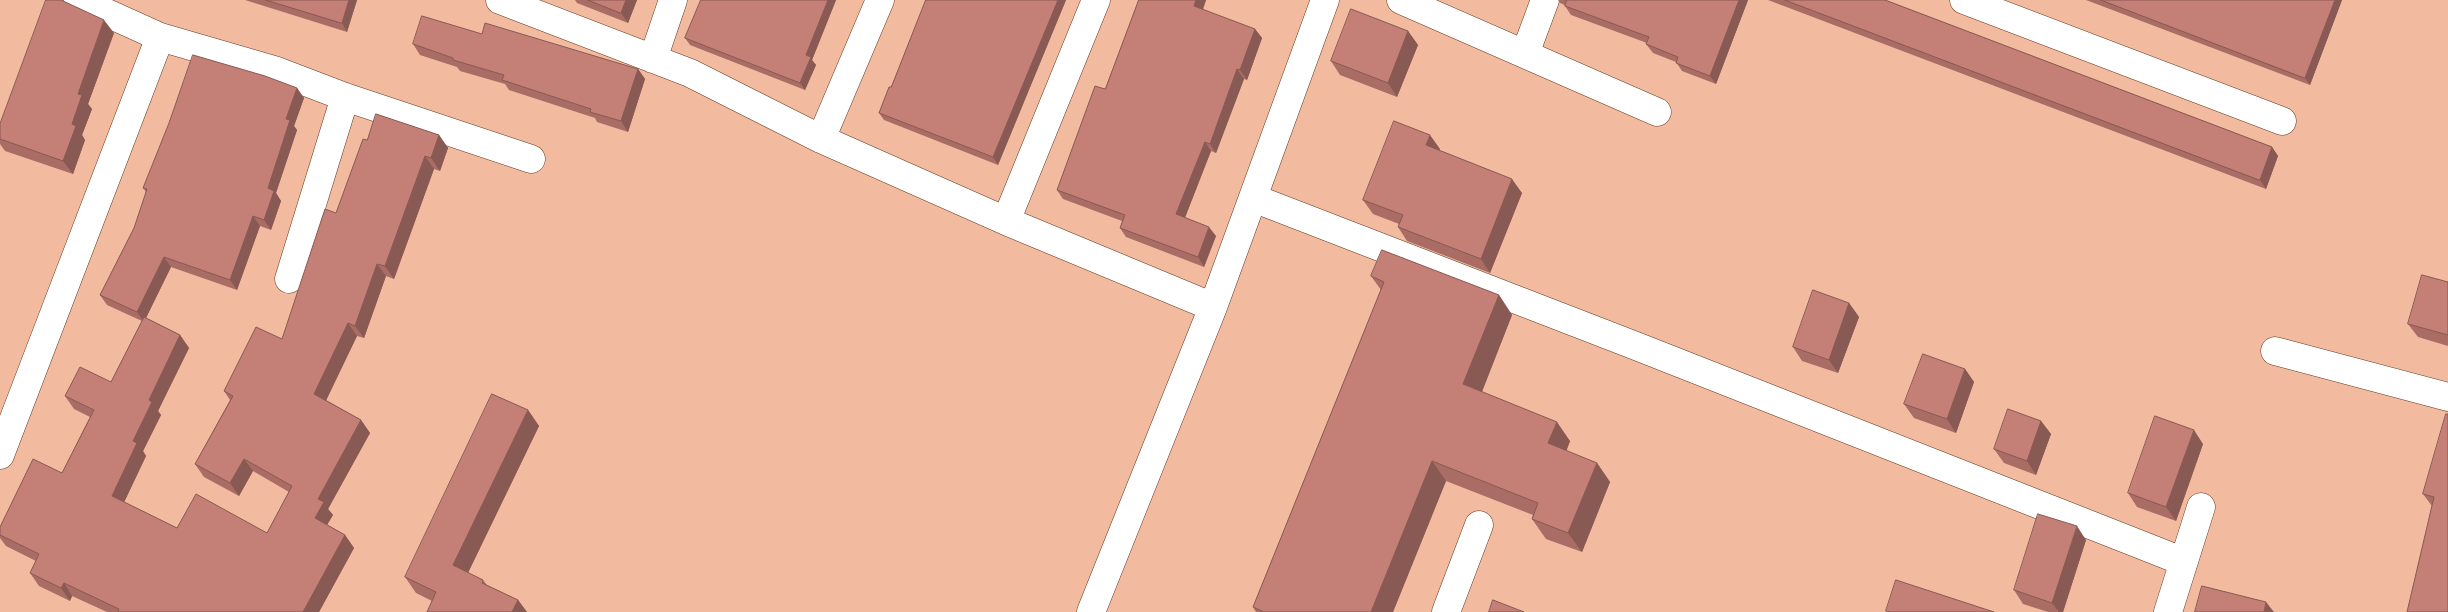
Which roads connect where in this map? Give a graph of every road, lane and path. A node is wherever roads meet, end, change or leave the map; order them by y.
1 (78, 0) edge
2 (500, 0) edge
3 (673, 0) edge
4 (880, 0) edge
5 (1096, 0) edge
6 (1325, 0) edge
7 (1401, 0) edge
8 (1545, 0) edge
9 (1964, 0) edge
10 (160, 37) junction
11 (1525, 54) junction
12 (653, 59) junction
13 (345, 97) junction
14 (1657, 112) dead end
15 (2282, 121) dead end
16 (821, 139) junction
17 (531, 159) dead end
18 (1253, 198) junction
19 (1006, 221) junction
20 (290, 279) dead end
21 (1213, 308) junction
22 (2275, 351) dead end
23 (2448, 397) edge
24 (0, 455) edge
25 (2201, 507) dead end
26 (1479, 524) dead end
27 (2182, 562) junction
28 (1092, 612) edge
29 (1446, 612) edge
30 (2168, 612) edge

1 - 10 street
2 - 12 street
3 - 12 street
4 - 16 street
5 - 19 street
6 - 18 street
7 - 11 street
8 - 11 street
9 - 15 street
10 - 13 street
10 - 24 street
11 - 14 street
12 - 16 street
13 - 17 street
13 - 20 street
16 - 19 street
18 - 21 street
18 - 27 street
19 - 21 street
21 - 28 street
22 - 23 street
25 - 27 street
26 - 29 street
27 - 30 street

